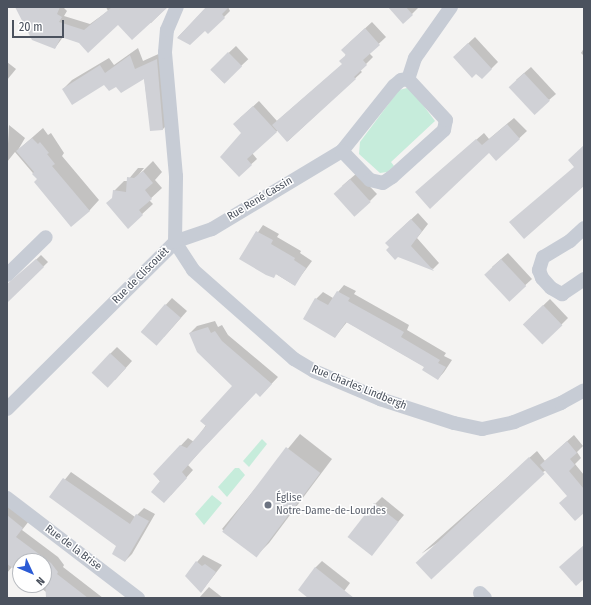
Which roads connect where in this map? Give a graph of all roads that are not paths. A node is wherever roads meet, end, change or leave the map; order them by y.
1 (177, 7) edge
2 (451, 7) edge
3 (408, 79) junction
4 (342, 151) junction
5 (584, 228) edge
6 (46, 236) dead end
7 (175, 242) junction
8 (7, 275) edge
9 (584, 279) edge
10 (584, 390) edge
11 (7, 410) edge
12 (7, 498) edge
13 (138, 598) edge

1 - 7 street, Rue de Cliscouët
2 - 3 street
3 - 4 street, Rue René Cassin
3 - 4 street
4 - 7 street, Rue René Cassin
5 - 9 street
6 - 8 street
7 - 10 street, Rue Charles Lindbergh
7 - 11 street, Rue de Cliscouët
12 - 13 street, Rue de la Brise

